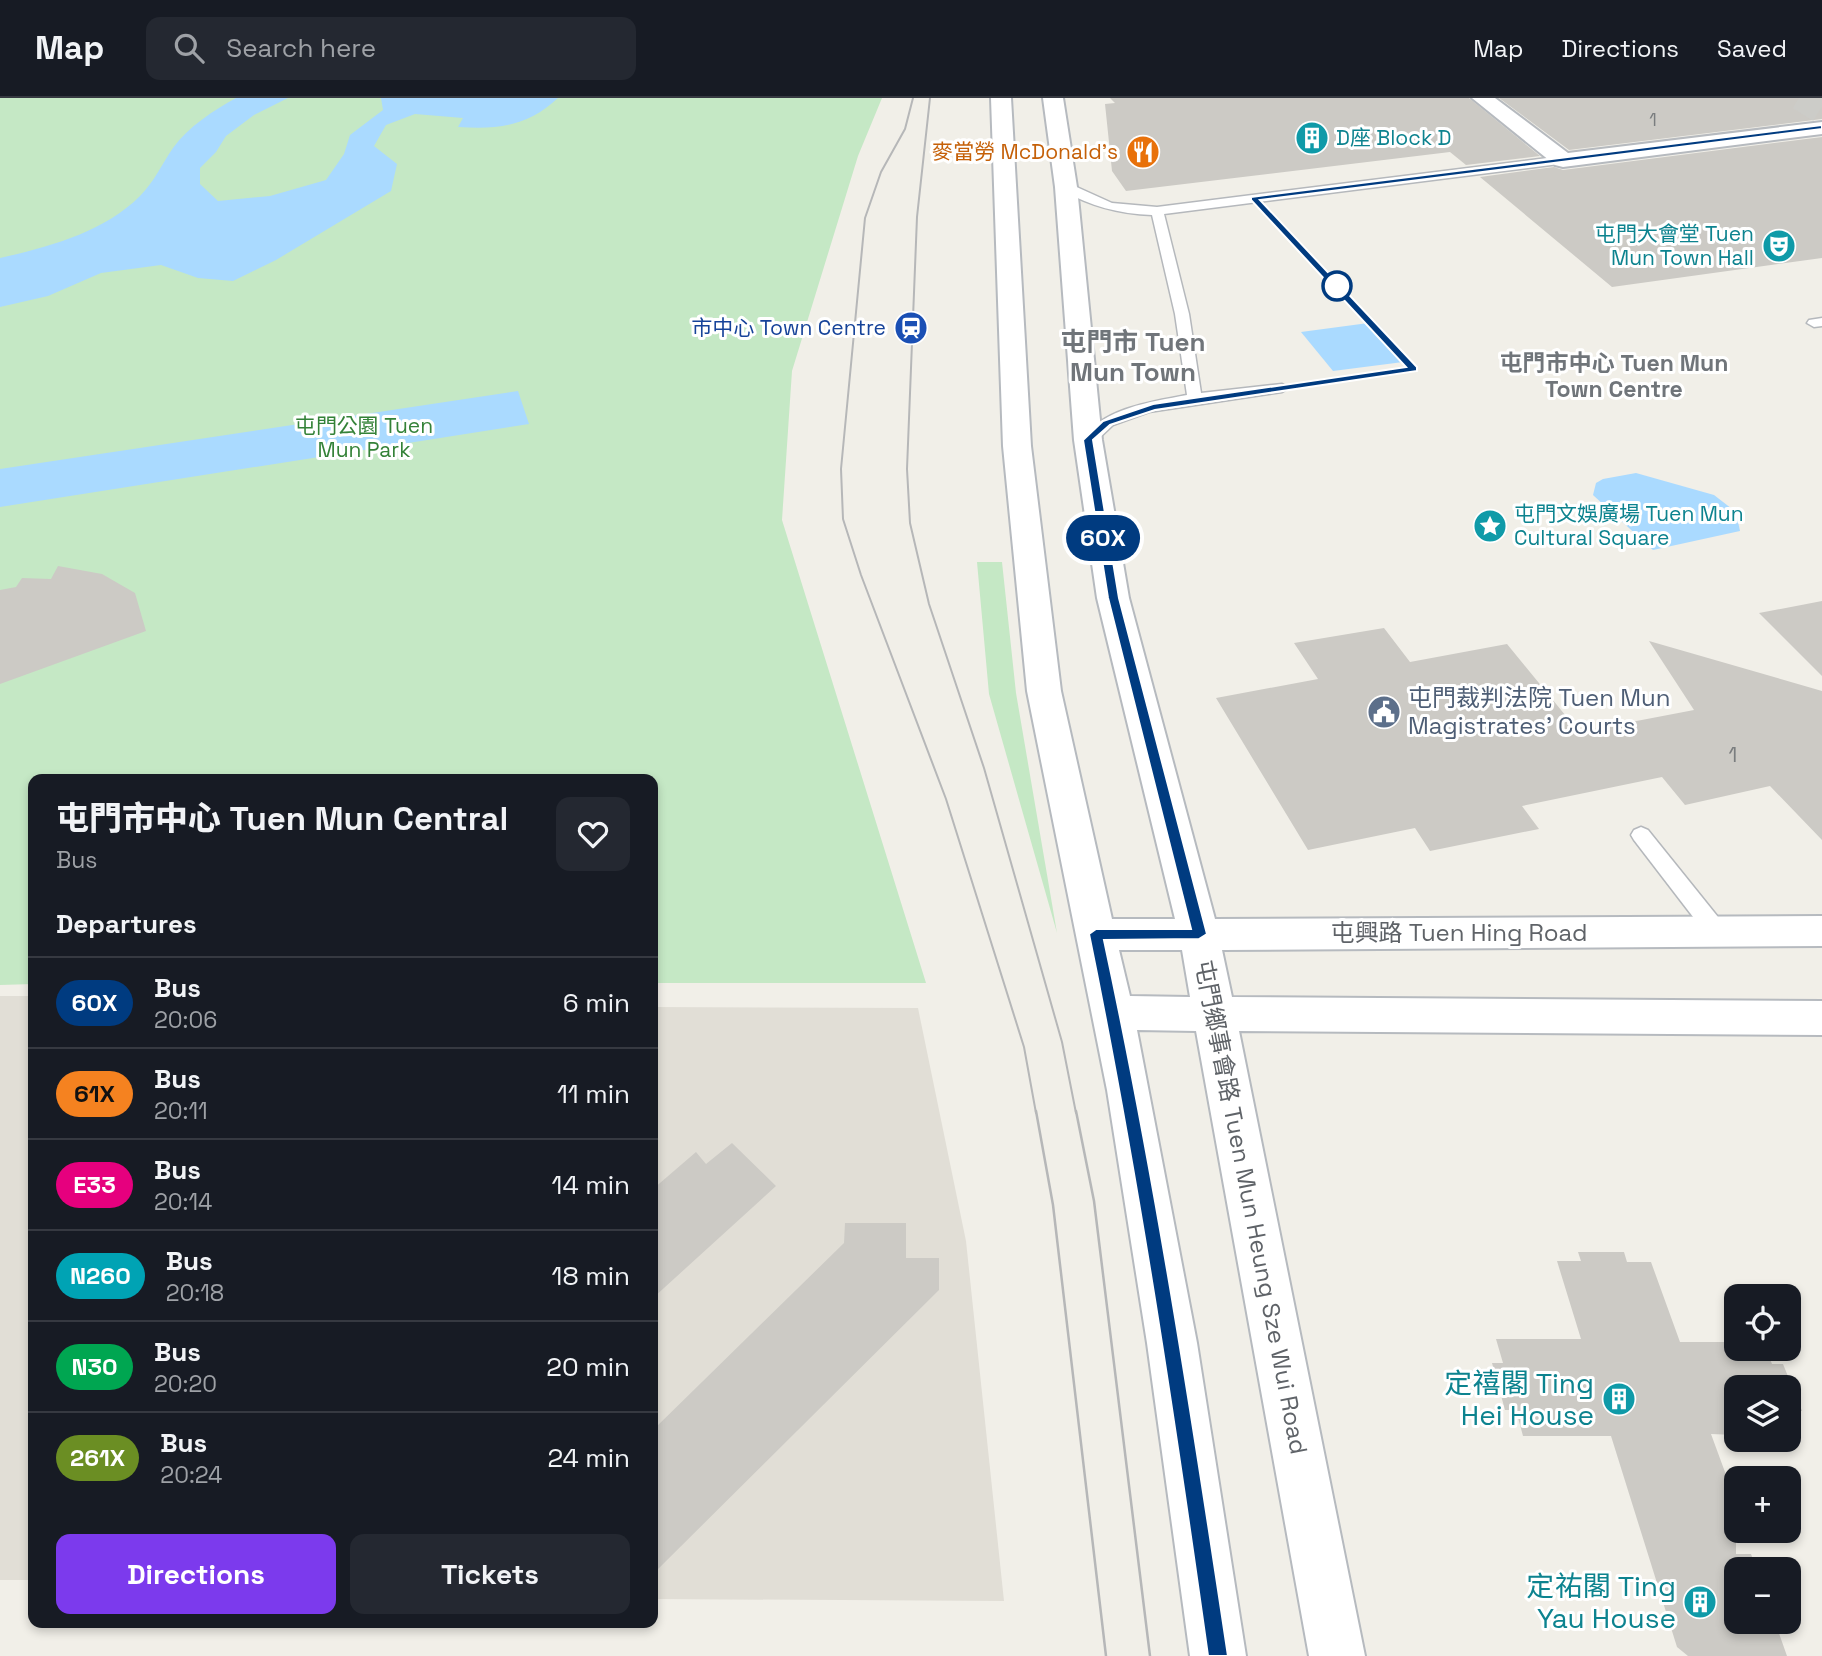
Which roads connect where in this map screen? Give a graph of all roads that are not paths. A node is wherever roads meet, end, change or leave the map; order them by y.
1 (1001, 98) edge
2 (1052, 98) edge
3 (1482, 98) edge
4 (1822, 128) edge
5 (1563, 160) junction
6 (1066, 187) junction
7 (1157, 211) junction
8 (1282, 387) dead end
9 (1195, 400) junction
10 (1088, 440) junction
11 (1641, 835) dead end
12 (1811, 930) edge
13 (1718, 933) junction
14 (1096, 934) junction
15 (1199, 934) junction
16 (1114, 1013) junction
17 (1213, 1014) junction
18 (1822, 1018) edge
19 (1218, 1656) edge
20 (1337, 1656) edge

1 - 14 main road
2 - 6 main road, 屯門鄉事會路 Tuen Mun Heung Sze Wui Road
3 - 5 main road
4 - 5 main road
5 - 7 lane
6 - 7 lane
6 - 10 main road, 屯門鄉事會路 Tuen Mun Heung Sze Wui Road
7 - 9 lane
8 - 9 lane
9 - 10 lane
10 - 15 main road, 屯門鄉事會路 Tuen Mun Heung Sze Wui Road
11 - 13 lane
12 - 13 main road, 屯興路 Tuen Hing Road
13 - 15 main road, 屯興路 Tuen Hing Road
14 - 15 main road, 屯興路 Tuen Hing Road
14 - 16 main road
15 - 17 main road, 屯門鄉事會路 Tuen Mun Heung Sze Wui Road
16 - 17 main road
16 - 19 main road
17 - 18 main road
17 - 20 main road, 屯門鄉事會路 Tuen Mun Heung Sze Wui Road

